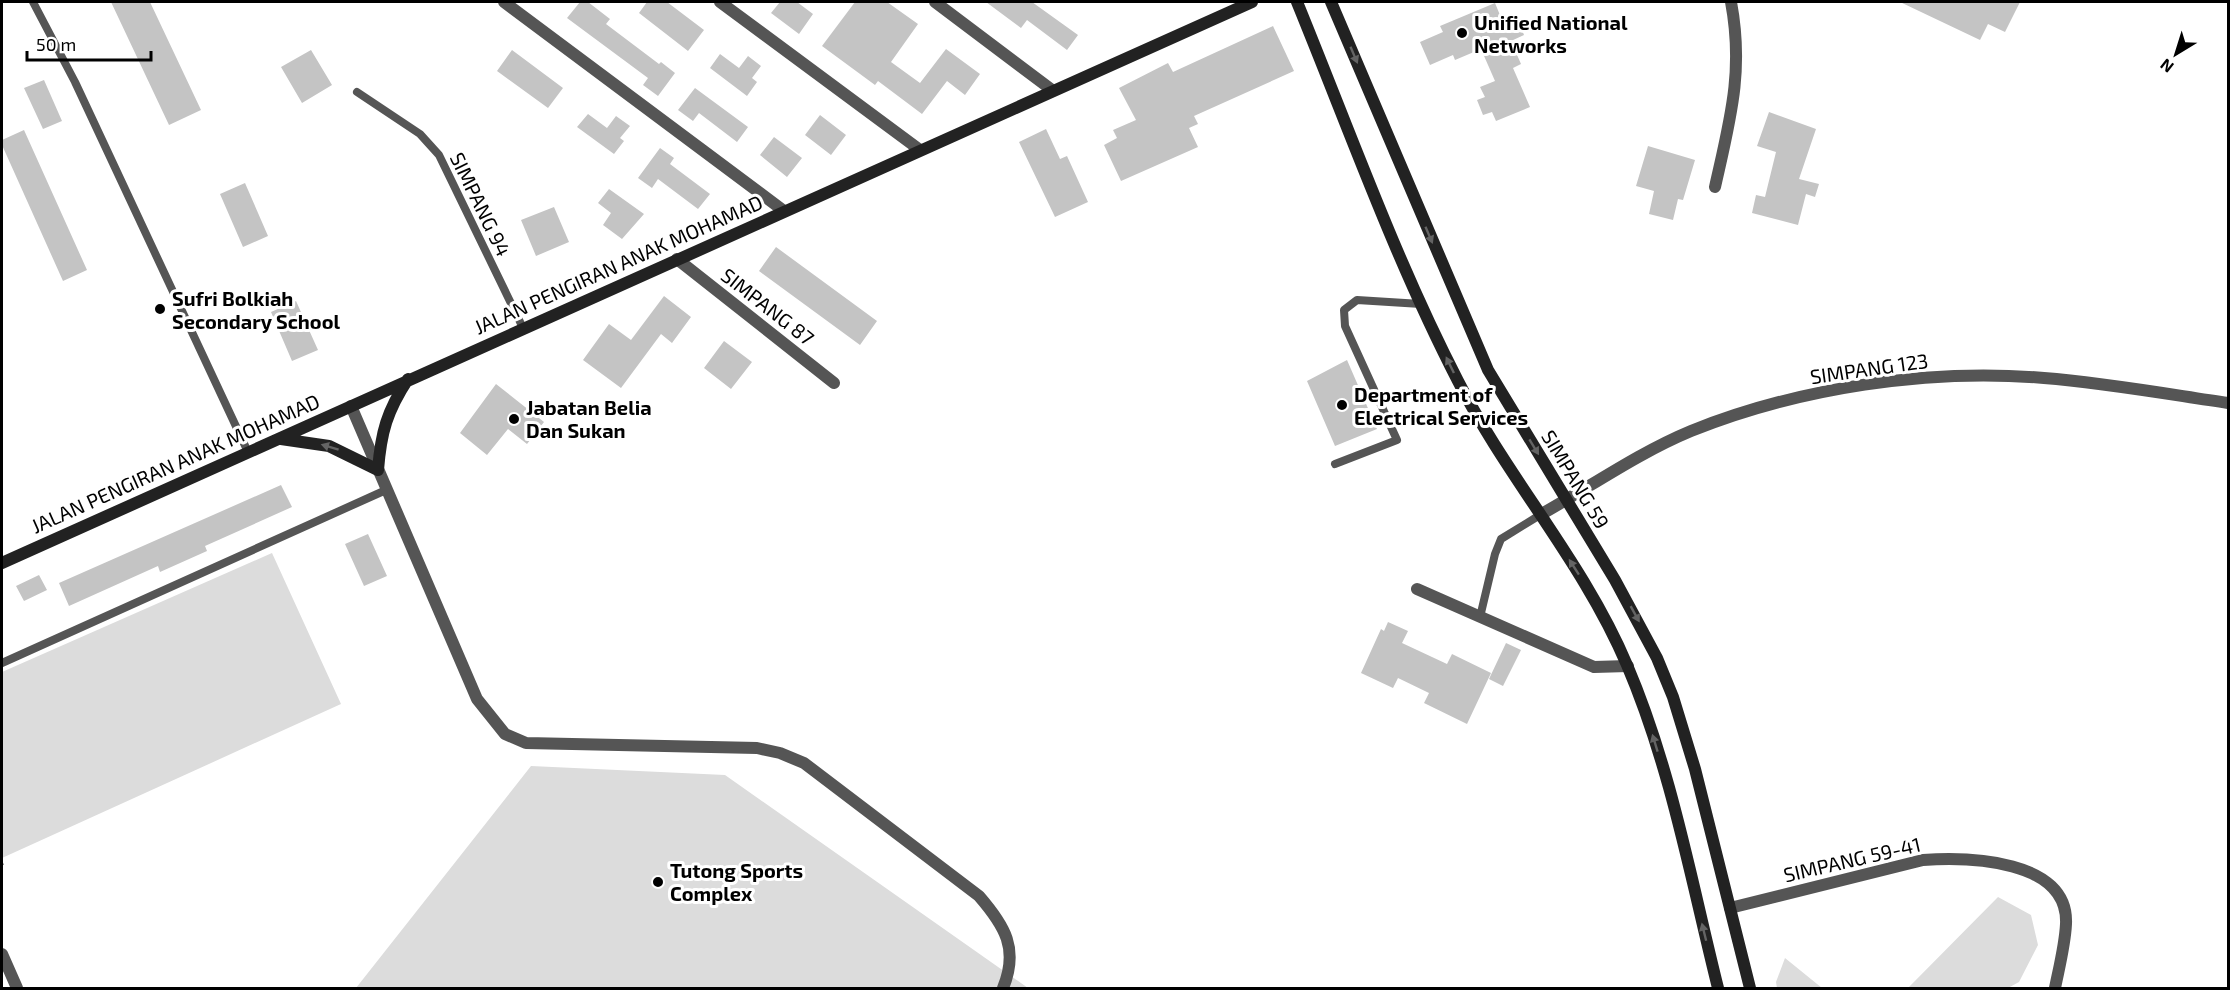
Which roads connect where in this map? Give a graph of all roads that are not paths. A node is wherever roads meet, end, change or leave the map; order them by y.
1 (33, 2) edge
2 (504, 2) edge
3 (720, 2) edge
4 (935, 2) edge
5 (1252, 2) edge
6 (1297, 2) edge
7 (1331, 2) edge
8 (1731, 2) edge
9 (1052, 90) junction
10 (357, 92) dead end
11 (920, 150) junction
12 (1715, 187) dead end
13 (784, 211) junction
14 (677, 259) junction
15 (1421, 304) junction
16 (522, 328) junction
17 (409, 378) junction
18 (834, 383) dead end
19 (2229, 403) edge
20 (351, 406) junction
21 (278, 439) junction
22 (248, 452) junction
23 (1335, 464) dead end
24 (378, 470) junction
25 (386, 490) junction
26 (1566, 500) junction
27 (1540, 515) junction
28 (2, 563) edge
29 (1417, 589) dead end
30 (1480, 617) junction
31 (2, 663) edge
32 (1628, 666) junction
33 (1730, 908) junction
34 (2, 954) edge
35 (17, 988) edge
36 (1003, 988) edge
37 (1718, 988) edge
38 (1750, 988) edge
39 (2055, 988) edge

1 - 22 lane
2 - 13 street
3 - 11 street
4 - 9 street
5 - 9 street, JALAN PENGIRAN ANAK MOHAMAD
6 - 15 street
7 -> 26 street, SIMPANG 59
8 - 12 street
9 - 11 street, JALAN PENGIRAN ANAK MOHAMAD
10 - 16 lane, SIMPANG 94
11 - 13 street, JALAN PENGIRAN ANAK MOHAMAD
13 - 14 street, JALAN PENGIRAN ANAK MOHAMAD
14 - 16 street, JALAN PENGIRAN ANAK MOHAMAD
14 - 18 street, SIMPANG 87
15 - 23 lane
27 -> 15 street
16 - 17 street, JALAN PENGIRAN ANAK MOHAMAD
17 - 20 street, JALAN PENGIRAN ANAK MOHAMAD
17 - 24 street
19 - 26 street, SIMPANG 123
20 - 21 street, JALAN PENGIRAN ANAK MOHAMAD
20 - 24 street
21 - 22 street, JALAN PENGIRAN ANAK MOHAMAD
24 -> 21 street
22 - 28 street, JALAN PENGIRAN ANAK MOHAMAD
24 - 25 street
25 - 31 lane
25 - 36 street
26 - 27 street, SIMPANG 123
26 -> 33 street, SIMPANG 59
27 - 30 lane
32 -> 27 street
29 - 30 street
30 - 32 street
37 -> 32 street
33 - 38 street, SIMPANG 59
33 - 39 street, SIMPANG 59-41
34 - 35 street

